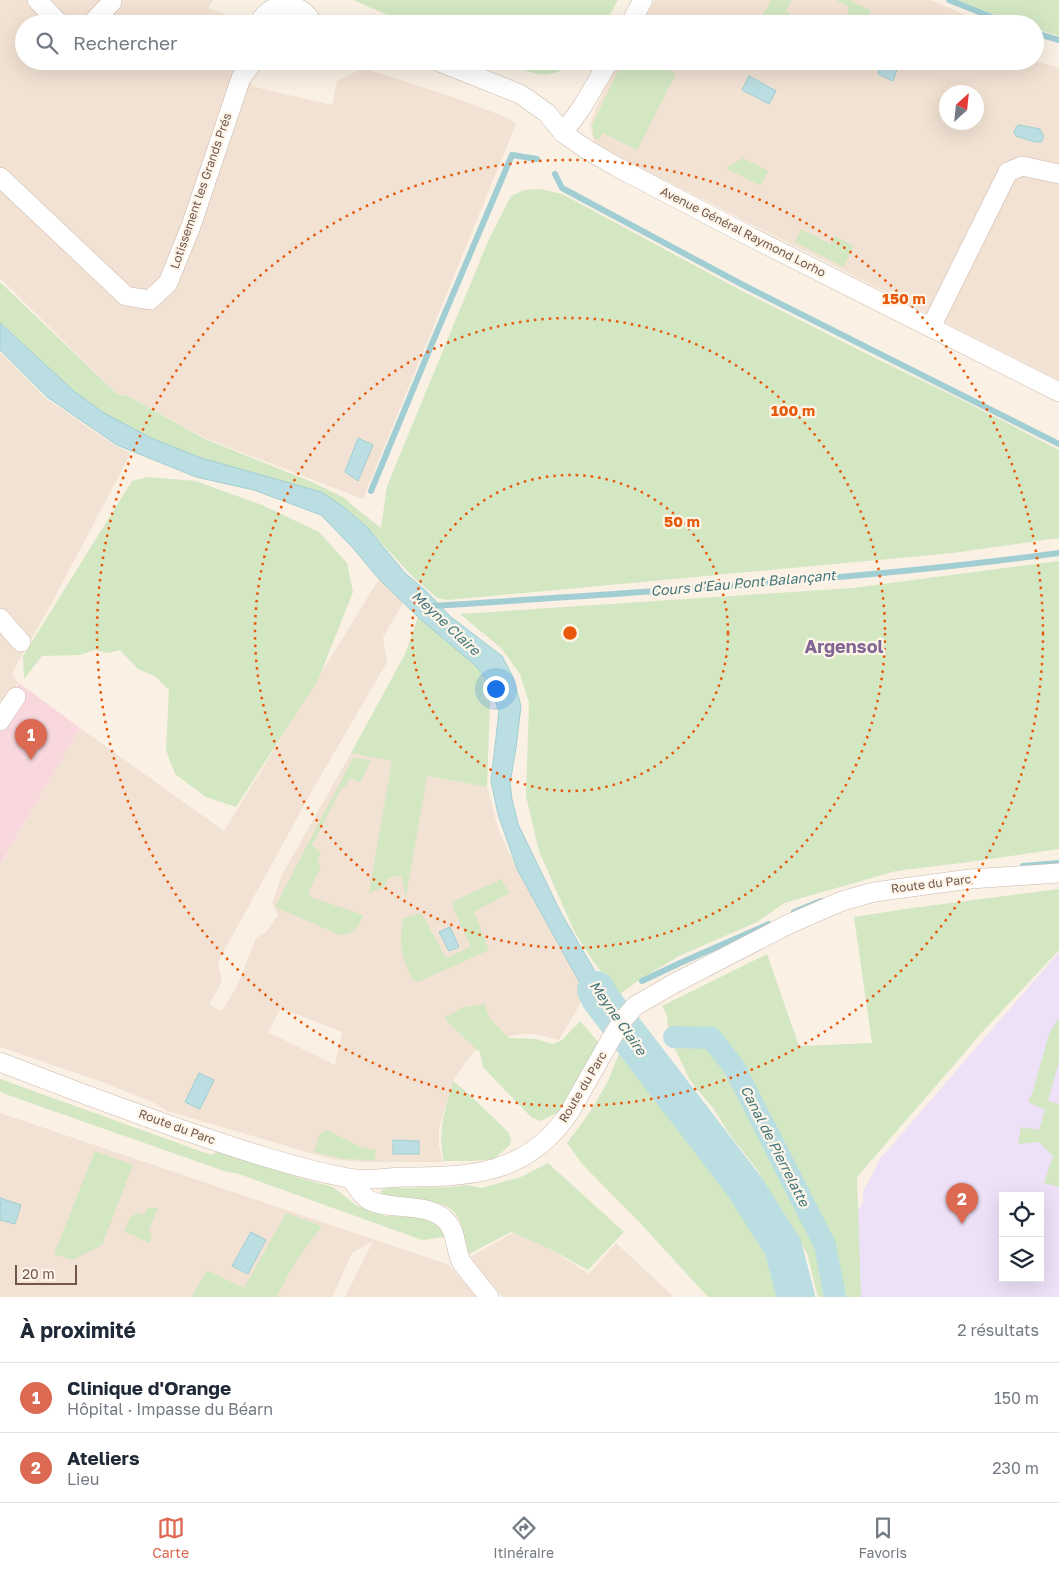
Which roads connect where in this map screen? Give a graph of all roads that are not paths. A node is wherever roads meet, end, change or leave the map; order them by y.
1 (37, 0) edge
2 (112, 0) edge
3 (643, 0) edge
4 (270, 3) edge
5 (51, 15) edge
6 (100, 15) edge
7 (262, 15) edge
8 (308, 15) edge
9 (635, 15) edge
10 (247, 70) edge
11 (460, 70) edge
12 (604, 70) edge
13 (563, 133) junction
14 (1059, 174) edge
15 (0, 177) edge
16 (931, 327) junction
17 (1059, 392) edge
18 (0, 618) edge
19 (21, 642) dead end
20 (16, 696) dead end
21 (0, 721) edge
22 (1059, 872) edge
23 (0, 1062) edge
24 (350, 1178) junction
25 (489, 1297) edge

1 - 5 street
2 - 6 street
3 - 9 street
4 - 7 street
4 - 8 street
10 - 15 street, Lotissement les Grands Prés
11 - 13 street, Avenue Général Raymond Lorho
12 - 13 street
13 - 16 street, Avenue Général Raymond Lorho
14 - 16 street
16 - 17 street, Avenue Général Raymond Lorho
18 - 19 street
20 - 21 street
22 - 24 street, Route du Parc
23 - 24 street, Route du Parc
24 - 25 street

